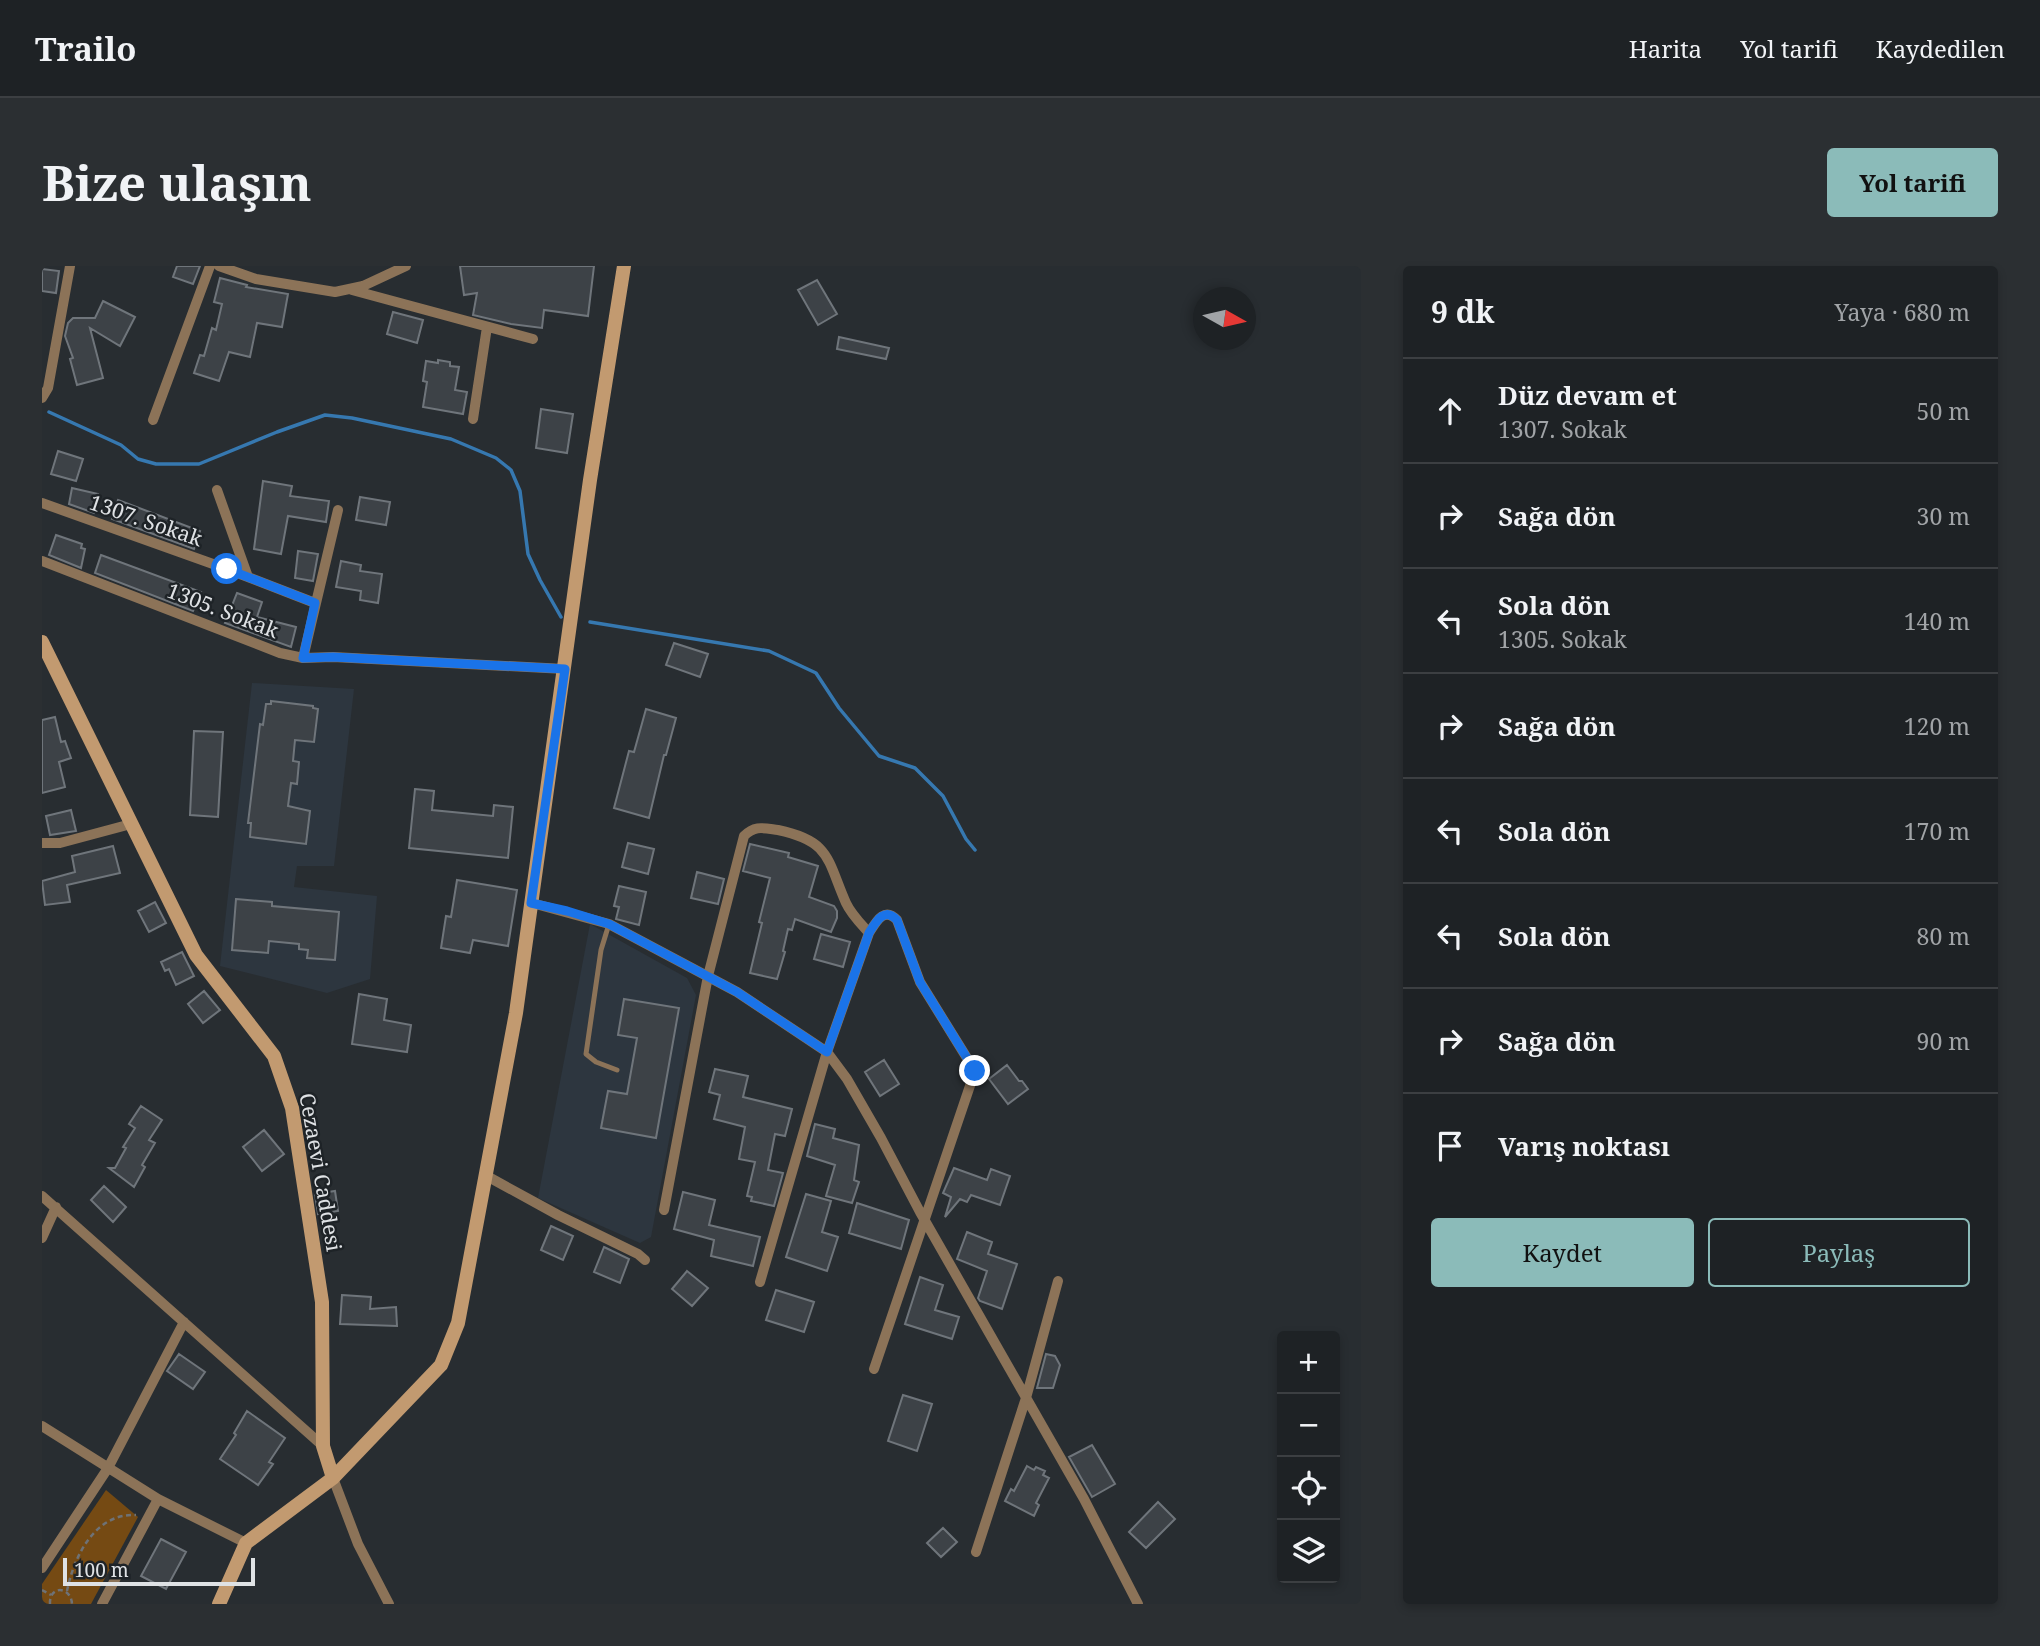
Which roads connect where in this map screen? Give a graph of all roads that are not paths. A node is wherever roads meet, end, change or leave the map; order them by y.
1 (70, 266) edge
2 (209, 266) edge
3 (219, 266) edge
4 (406, 266) edge
5 (624, 266) edge
6 (349, 289) junction
7 (487, 327) junction
8 (533, 340) dead end
9 (42, 398) edge
10 (473, 419) dead end
11 (153, 420) dead end
12 (217, 490) dead end
13 (42, 503) edge
14 (338, 510) dead end
15 (42, 561) edge
16 (248, 577) junction
17 (315, 603) junction
18 (42, 642) edge
19 (303, 658) junction
20 (565, 669) junction
21 (131, 824) junction
22 (42, 843) edge
23 (531, 903) junction
24 (609, 924) junction
25 (869, 933) junction
26 (708, 976) junction
27 (827, 1052) junction
28 (617, 1070) dead end
29 (485, 1175) junction
30 (42, 1196) edge
31 (56, 1207) junction
32 (664, 1210) dead end
33 (925, 1220) junction
34 (42, 1238) edge
35 (645, 1260) dead end
36 (1058, 1281) dead end
37 (760, 1282) dead end
38 (184, 1322) junction
39 (874, 1369) dead end
40 (1026, 1398) junction
41 (42, 1426) edge
42 (323, 1446) junction
43 (108, 1468) junction
44 (334, 1478) junction
45 (158, 1499) junction
46 (246, 1543) junction
47 (976, 1552) dead end
48 (42, 1568) edge
49 (102, 1604) edge
50 (219, 1604) edge
51 (389, 1604) edge
52 (1138, 1604) edge

1 - 9 street
2 - 11 street
3 - 6 street
4 - 6 street
5 - 20 street
6 - 7 street
7 - 8 street
7 - 10 street
12 - 16 street
13 - 16 street, 1307. Sokak
14 - 17 street
15 - 19 street, 1305. Sokak
16 - 17 street, 1307. Sokak
17 - 19 street
18 - 21 street, Cezaevi Caddesi
19 - 20 street, 1305. Sokak
20 - 23 street
21 - 22 street
21 - 42 street, Cezaevi Caddesi
23 - 24 street
23 - 29 street
24 - 26 street
24 - 28 lane
25 - 26 street
25 - 27 street
25 - 33 street
26 - 27 street
26 - 32 street
27 - 33 street
27 - 37 street
29 - 35 street
29 - 44 street
30 - 31 street
31 - 34 street
31 - 38 street
33 - 39 street
33 - 40 street
36 - 40 street
38 - 42 street
38 - 43 street
40 - 47 street
40 - 52 street
41 - 43 street
42 - 44 street, Cezaevi Caddesi
43 - 45 street
43 - 48 street
44 - 46 street
44 - 51 street
45 - 46 street
45 - 49 street
46 - 50 street

